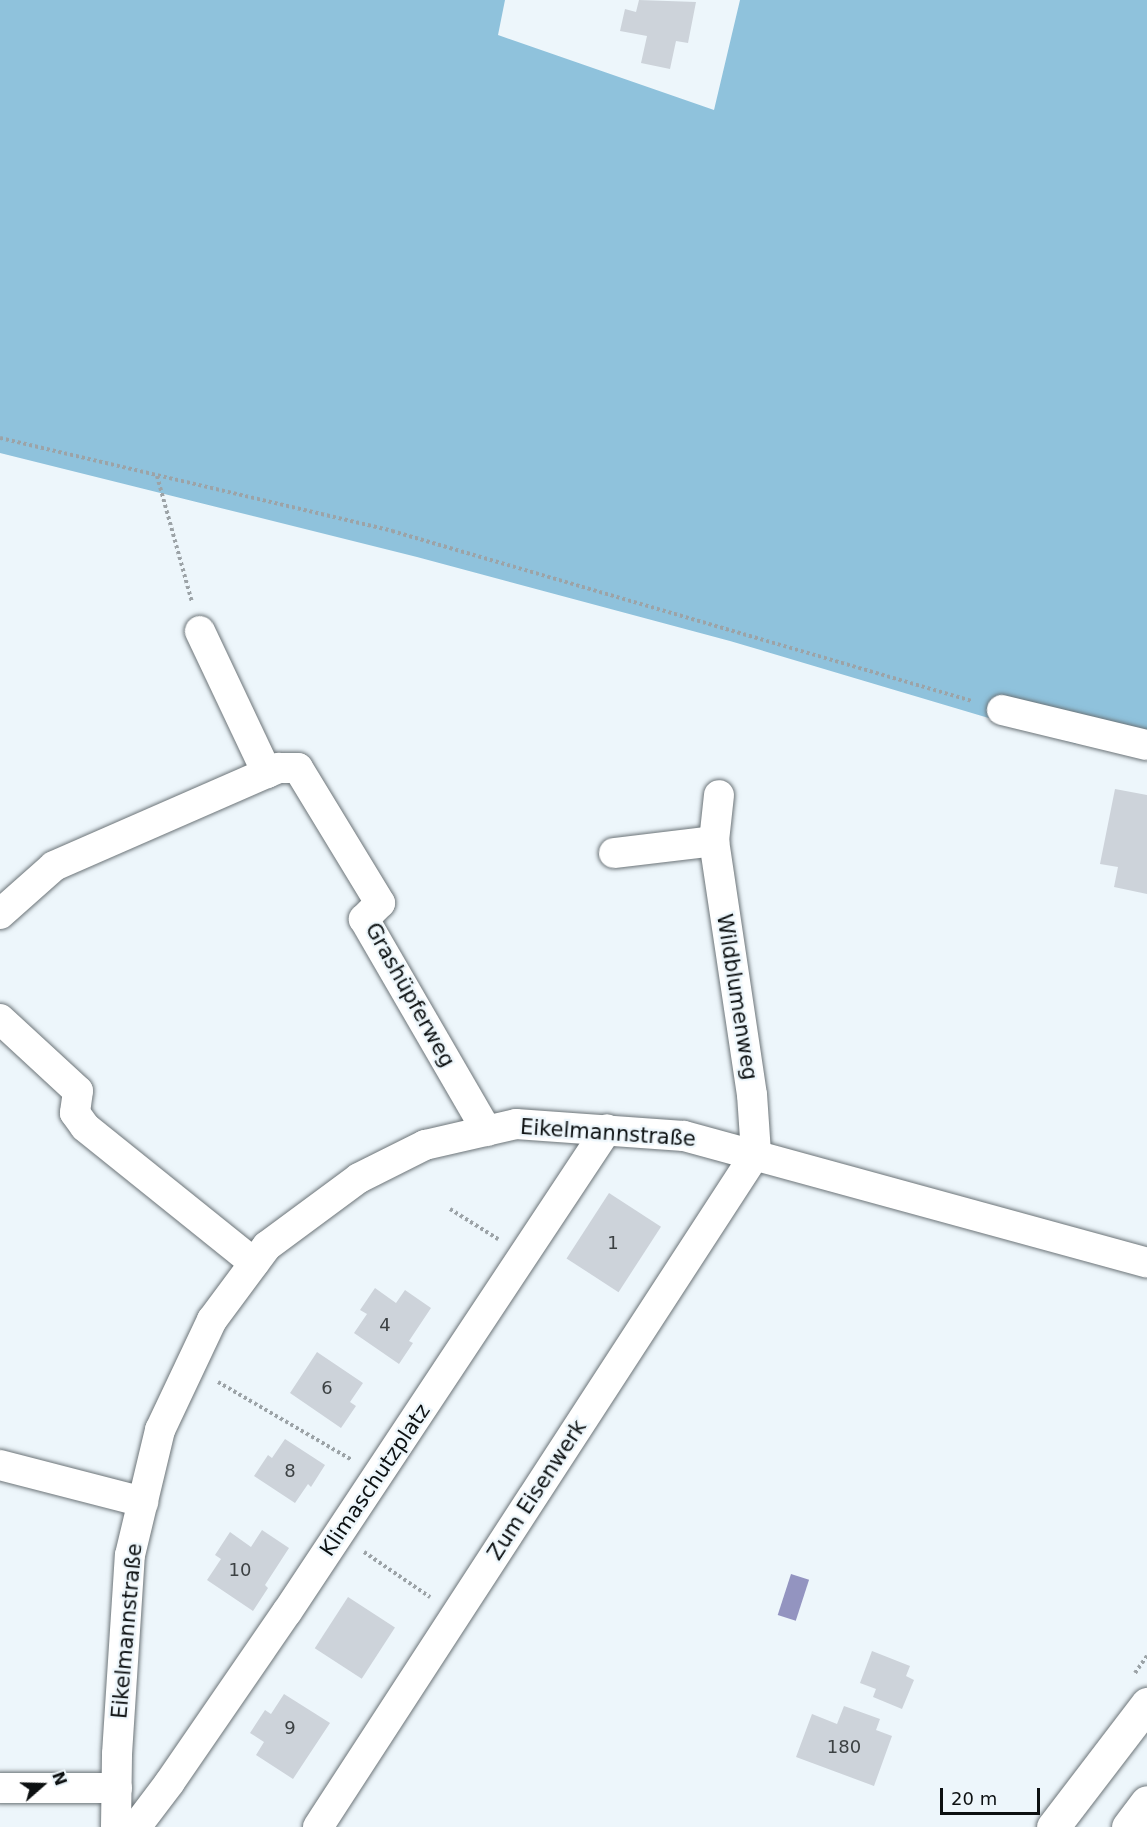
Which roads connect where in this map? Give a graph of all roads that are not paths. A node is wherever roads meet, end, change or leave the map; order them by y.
1 (200, 631) road end
2 (1002, 710) road end
3 (1147, 745) edge
4 (267, 773) junction
5 (719, 795) dead end
6 (714, 841) junction
7 (614, 852) dead end
8 (0, 914) edge
9 (0, 1019) edge
10 (607, 1129) junction
11 (487, 1131) junction
12 (756, 1153) junction
13 (254, 1263) junction
14 (1147, 1263) edge
15 (0, 1465) edge
16 (143, 1502) junction
17 (1147, 1704) edge
18 (0, 1788) edge
19 (117, 1788) junction
20 (1147, 1802) edge
21 (116, 1827) edge
22 (136, 1827) edge
23 (318, 1827) edge
24 (1053, 1827) edge
25 (1128, 1827) edge

1 - 4 street
2 - 3 street
4 - 8 street, Grashüpferweg
4 - 11 street, Grashüpferweg
5 - 6 street, Wildblumenweg
6 - 7 street
6 - 12 street, Wildblumenweg
9 - 13 street
10 - 11 street, Eikelmannstraße
10 - 12 street, Eikelmannstraße
10 - 22 street, Klimaschutzplatz
11 - 13 street, Eikelmannstraße
12 - 14 street, Eikelmannstraße
12 - 23 street, Zum Eisenwerk
13 - 16 street, Eikelmannstraße
15 - 16 street
16 - 19 street, Eikelmannstraße
17 - 24 main road
18 - 19 street
19 - 21 street, Eikelmannstraße
20 - 25 main road

